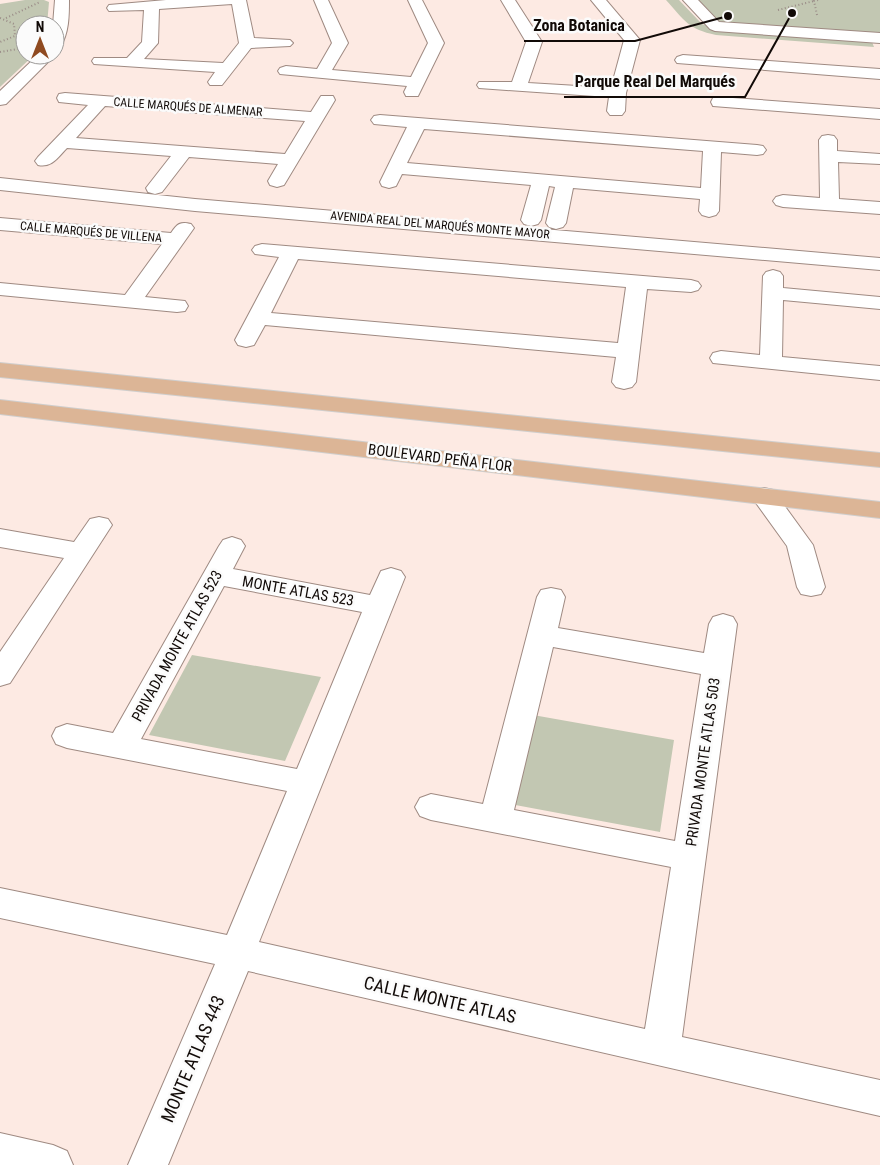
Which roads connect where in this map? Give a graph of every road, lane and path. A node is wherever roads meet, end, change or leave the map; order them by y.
1 (44, 0) edge
2 (62, 0) edge
3 (230, 0) edge
4 (239, 0) edge
5 (321, 0) edge
6 (415, 0) edge
7 (508, 0) edge
8 (598, 0) edge
9 (690, 0) edge
10 (799, 0) edge
11 (196, 1) edge
12 (212, 1) edge
13 (152, 6) junction
14 (796, 6) dead end
15 (114, 8) dead end
16 (61, 15) edge
17 (0, 18) edge
18 (6, 18) dead end
19 (880, 38) edge
20 (0, 42) edge
21 (247, 43) junction
22 (284, 43) dead end
23 (15, 50) edge
24 (0, 52) edge
25 (683, 60) dead end
26 (100, 61) dead end
27 (132, 62) junction
28 (721, 63) junction
29 (37, 65) edge
30 (227, 68) junction
31 (286, 71) dead end
32 (322, 74) junction
33 (880, 74) edge
34 (215, 84) dead end
35 (485, 85) dead end
36 (518, 87) junction
37 (618, 93) junction
38 (65, 98) dead end
39 (0, 100) edge
40 (327, 100) dead end
41 (101, 101) junction
42 (616, 111) dead end
43 (880, 114) edge
44 (316, 117) junction
45 (380, 120) dead end
46 (418, 123) junction
47 (62, 142) junction
48 (712, 146) junction
49 (757, 150) dead end
50 (193, 153) junction
51 (290, 160) junction
52 (880, 160) edge
53 (44, 161) dead end
54 (396, 168) junction
55 (0, 174) edge
56 (277, 180) dead end
57 (541, 180) junction
58 (566, 182) junction
59 (0, 184) edge
60 (388, 185) dead end
61 (30, 187) junction
62 (156, 188) junction
63 (176, 190) junction
64 (783, 201) dead end
65 (830, 204) junction
66 (880, 208) edge
67 (4, 214) edge
68 (531, 220) junction
69 (188, 222) dead end
70 (556, 222) junction
71 (497, 230) junction
72 (176, 239) junction
73 (740, 244) junction
74 (466, 248) junction
75 (262, 250) dead end
76 (880, 250) edge
77 (290, 253) junction
78 (880, 264) edge
79 (485, 269) junction
80 (637, 282) junction
81 (692, 286) dead end
82 (0, 289) edge
83 (131, 302) junction
84 (880, 303) edge
85 (177, 306) dead end
86 (257, 318) junction
87 (246, 340) dead end
88 (628, 351) junction
89 (721, 358) dead end
90 (771, 363) junction
91 (0, 370) edge
92 (880, 373) edge
93 (55, 376) junction
94 (624, 382) dead end
95 (0, 407) edge
96 (30, 409) junction
97 (880, 460) edge
98 (764, 496) junction
99 (880, 510) edge
100 (99, 525) dead end
101 (0, 538) edge
102 (232, 546) dead end
103 (82, 552) junction
104 (216, 575) junction
105 (391, 577) dead end
106 (811, 587) dead end
107 (551, 597) dead end
108 (380, 606) junction
109 (723, 624) dead end
110 (542, 635) junction
111 (717, 666) junction
112 (0, 675) edge
113 (67, 736) dead end
114 (122, 746) junction
115 (307, 783) junction
116 (431, 807) dead end
117 (495, 819) junction
118 (689, 857) junction
119 (0, 903) edge
120 (238, 953) junction
121 (661, 1050) junction
122 (880, 1098) edge
123 (0, 1154) edge
124 (53, 1165) edge
125 (148, 1165) edge

1 - 18 path
2 - 16 street
3 - 12 street
4 - 21 street
5 - 32 street
6 - 32 street
7 - 36 street
8 - 37 street
9 - 19 street
10 - 14 path
11 - 12 street
11 - 13 street
13 - 15 street
13 - 27 street
17 - 20 path
21 - 22 street
21 - 30 street
23 - 24 path
25 - 28 street
26 - 27 street
27 - 30 street
28 - 33 street
28 - 43 street
29 - 39 street
30 - 34 street
31 - 32 street
35 - 36 street
36 - 37 street
37 - 42 street
38 - 41 street
40 - 44 street
41 - 44 street, CALLE MARQUÉS DE ALMENAR
41 - 47 street, CALLE MARQUÉS DE ALMENAR
44 - 51 street
45 - 46 street
46 - 48 street
46 - 54 street
47 - 50 street
47 - 53 street, CALLE MARQUÉS DE ALMENAR
48 - 49 street
48 - 58 street
50 - 51 street
50 - 62 street
50 - 63 street
51 - 56 street
52 - 65 street
54 - 57 street
54 - 60 street
55 - 62 street, AVENIDA REAL DEL MARQUÉS MONTE MAYOR
57 - 58 street
57 - 68 street
58 - 70 street
59 - 61 street, AVENIDA REAL DEL MARQUÉS MONTE MAYOR
61 - 67 street, CALLE MARQUÉS DE VILLENA
61 - 74 street, AVENIDA REAL DEL MARQUÉS MONTE MAYOR
62 - 63 street, AVENIDA REAL DEL MARQUÉS MONTE MAYOR
63 - 68 street, AVENIDA REAL DEL MARQUÉS MONTE MAYOR
64 - 65 street
65 - 66 street
67 - 72 street, CALLE MARQUÉS DE VILLENA
68 - 70 street, AVENIDA REAL DEL MARQUÉS MONTE MAYOR
69 - 72 street
70 - 73 street, AVENIDA REAL DEL MARQUÉS MONTE MAYOR
71 - 73 street, AVENIDA REAL DEL MARQUÉS MONTE MAYOR
71 - 74 street, AVENIDA REAL DEL MARQUÉS MONTE MAYOR
71 - 79 street
72 - 83 street, CALLE MARQUÉS DE VILLENA
73 - 76 street, AVENIDA REAL DEL MARQUÉS MONTE MAYOR
73 - 78 street, AVENIDA REAL DEL MARQUÉS MONTE MAYOR
74 - 77 street
74 - 79 street
75 - 77 street
77 - 86 street
79 - 80 street
80 - 81 street
80 - 88 street
82 - 83 street
83 - 85 street
84 - 90 street
86 - 87 street
86 - 88 street
88 - 94 street
89 - 90 street
90 - 92 street
91 - 93 main road
93 - 96 main road
93 - 97 main road
95 - 96 main road, BOULEVARD PEÑA FLOR
96 - 98 main road, BOULEVARD PEÑA FLOR
98 - 99 main road, BOULEVARD PEÑA FLOR
98 - 106 street
100 - 103 street
101 - 103 street
102 - 104 street, PRIVADA MONTE ATLAS 523
103 - 112 street
104 - 108 street, MONTE ATLAS 523
104 - 114 street, PRIVADA MONTE ATLAS 523
105 - 108 street
107 - 110 street
108 - 115 street
109 - 111 street, PRIVADA MONTE ATLAS 503
110 - 111 street, PRIVADA MONTE ATLAS 503
110 - 117 street
111 - 118 street, PRIVADA MONTE ATLAS 503
113 - 114 street
114 - 115 street
115 - 120 street
116 - 117 street, PRIVADA MONTE ATLAS 503
117 - 118 street, PRIVADA MONTE ATLAS 503
118 - 121 street, PRIVADA MONTE ATLAS 503
119 - 120 street, CALLE MONTE ATLAS
120 - 121 street, CALLE MONTE ATLAS
120 - 125 street, MONTE ATLAS 443
121 - 122 street, CALLE MONTE ATLAS
123 - 124 street

